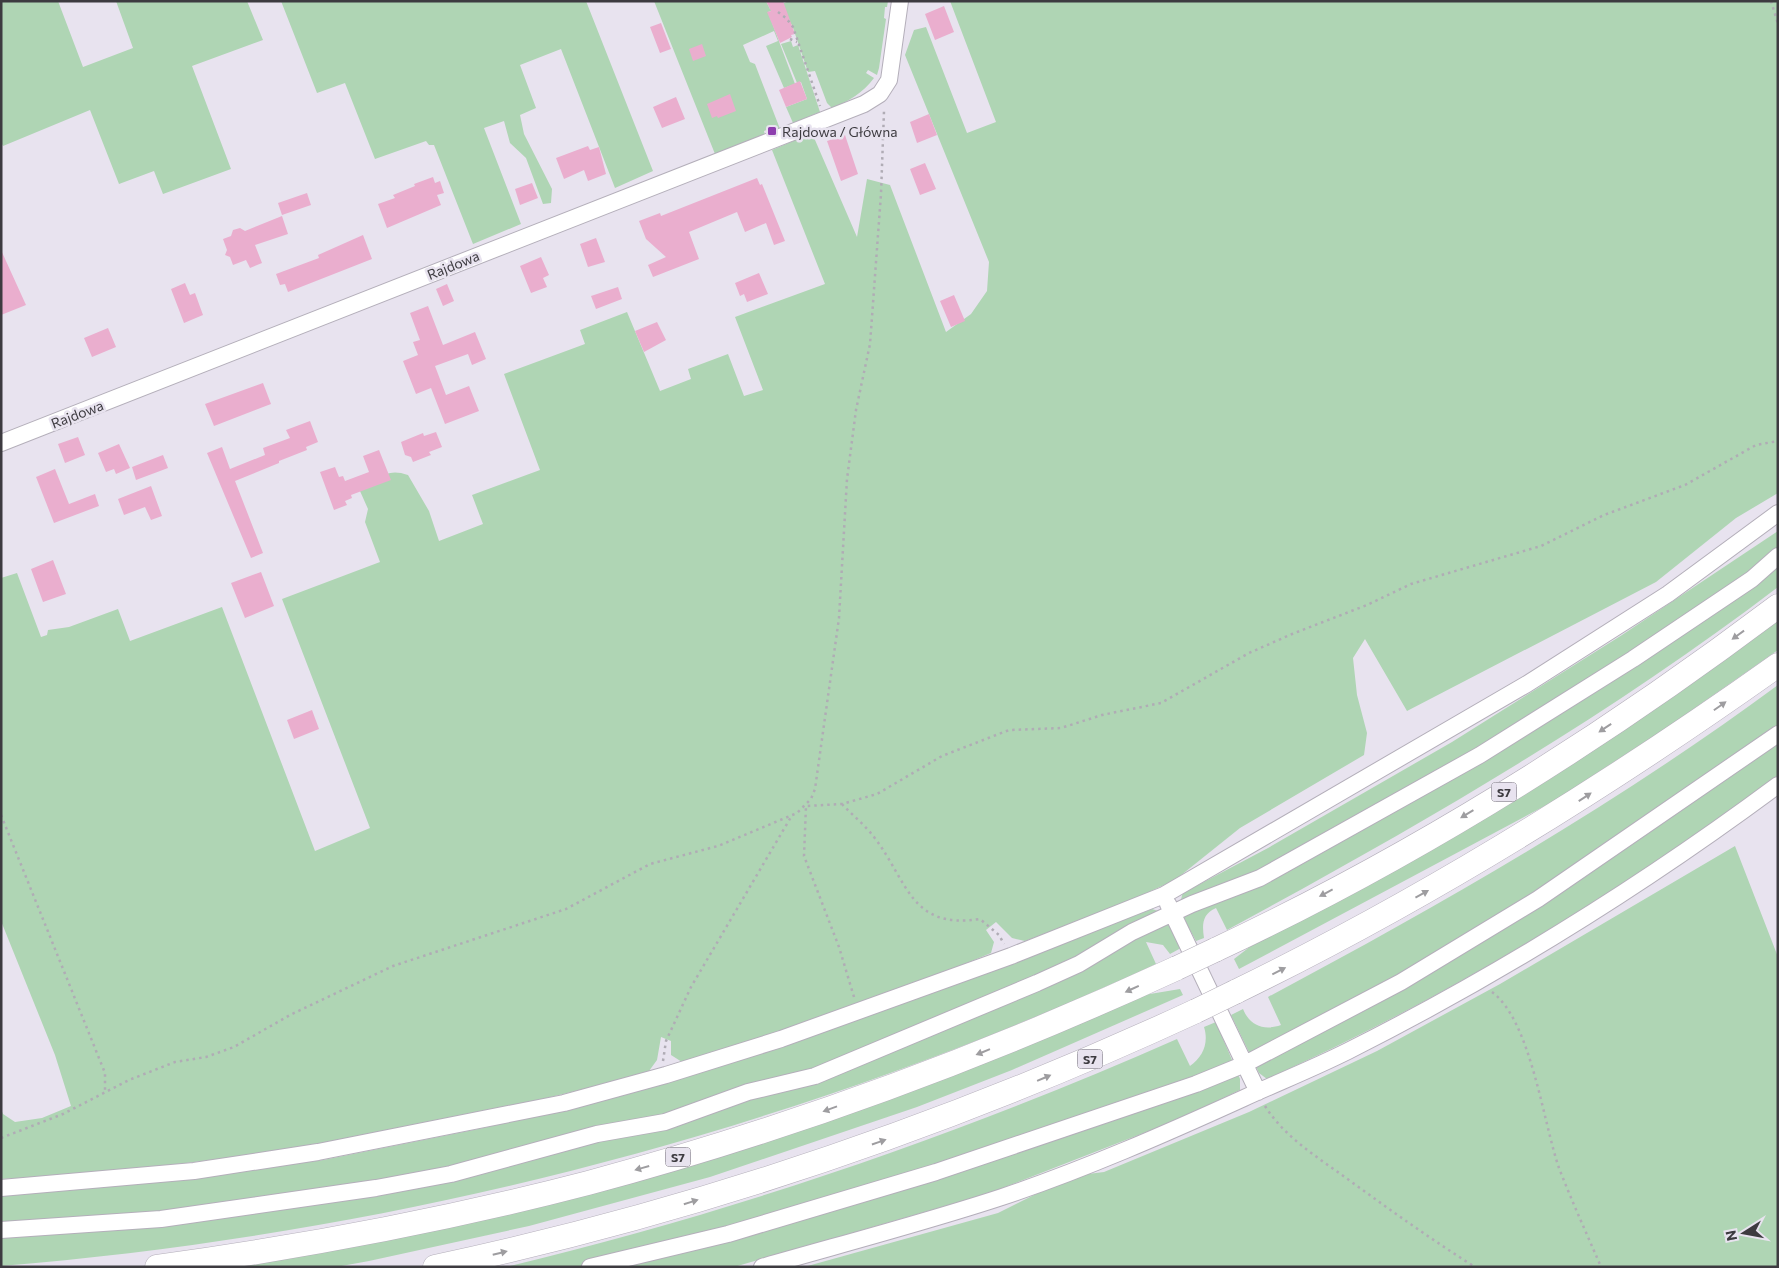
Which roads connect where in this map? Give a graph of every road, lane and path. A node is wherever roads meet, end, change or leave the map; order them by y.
1 (900, 1) edge
2 (1771, 1) edge
3 (778, 12) dead end
4 (1778, 24) edge
5 (790, 39) dead end
6 (799, 42) junction
7 (877, 96) junction
8 (825, 119) junction
9 (1778, 441) edge
10 (1, 443) edge
11 (1778, 513) edge
12 (1778, 556) edge
13 (1778, 606) edge
14 (1778, 665) edge
15 (1778, 734) edge
16 (1778, 785) edge
17 (842, 804) junction
18 (806, 806) junction
19 (1, 815) edge
20 (792, 816) junction
21 (1164, 895) junction
22 (1173, 913) junction
23 (1011, 956) junction
24 (1477, 981) junction
25 (858, 1012) junction
26 (1245, 1064) junction
27 (666, 1075) junction
28 (105, 1091) junction
29 (1258, 1092) junction
30 (1, 1138) edge
31 (1, 1188) edge
32 (1, 1230) edge
33 (157, 1267) edge
34 (435, 1267) edge
35 (590, 1267) edge
36 (762, 1267) edge
37 (1475, 1267) edge
38 (1601, 1267) edge

1 - 7 street, Rajdowa
2 - 4 path
3 - 6 path
5 - 6 path
6 - 8 path
7 - 8 street, Rajdowa
7 - 18 path
8 - 10 street, Rajdowa
9 - 17 path
11 - 21 street
12 - 22 street
13 -> 33 highway, S7, bridge
34 -> 14 highway, S7, bridge
15 - 26 street
16 - 24 street
17 - 18 path
17 - 23 path
18 - 20 path
18 - 25 path
19 - 28 path
20 - 27 path
20 - 28 path
21 - 22 street
21 - 23 street
22 - 26 street
22 - 32 street
23 - 25 street
24 - 29 street
24 - 38 path
25 - 27 street
26 - 29 street
26 - 35 street
27 - 31 street
28 - 30 path
29 - 36 street
29 - 37 path

